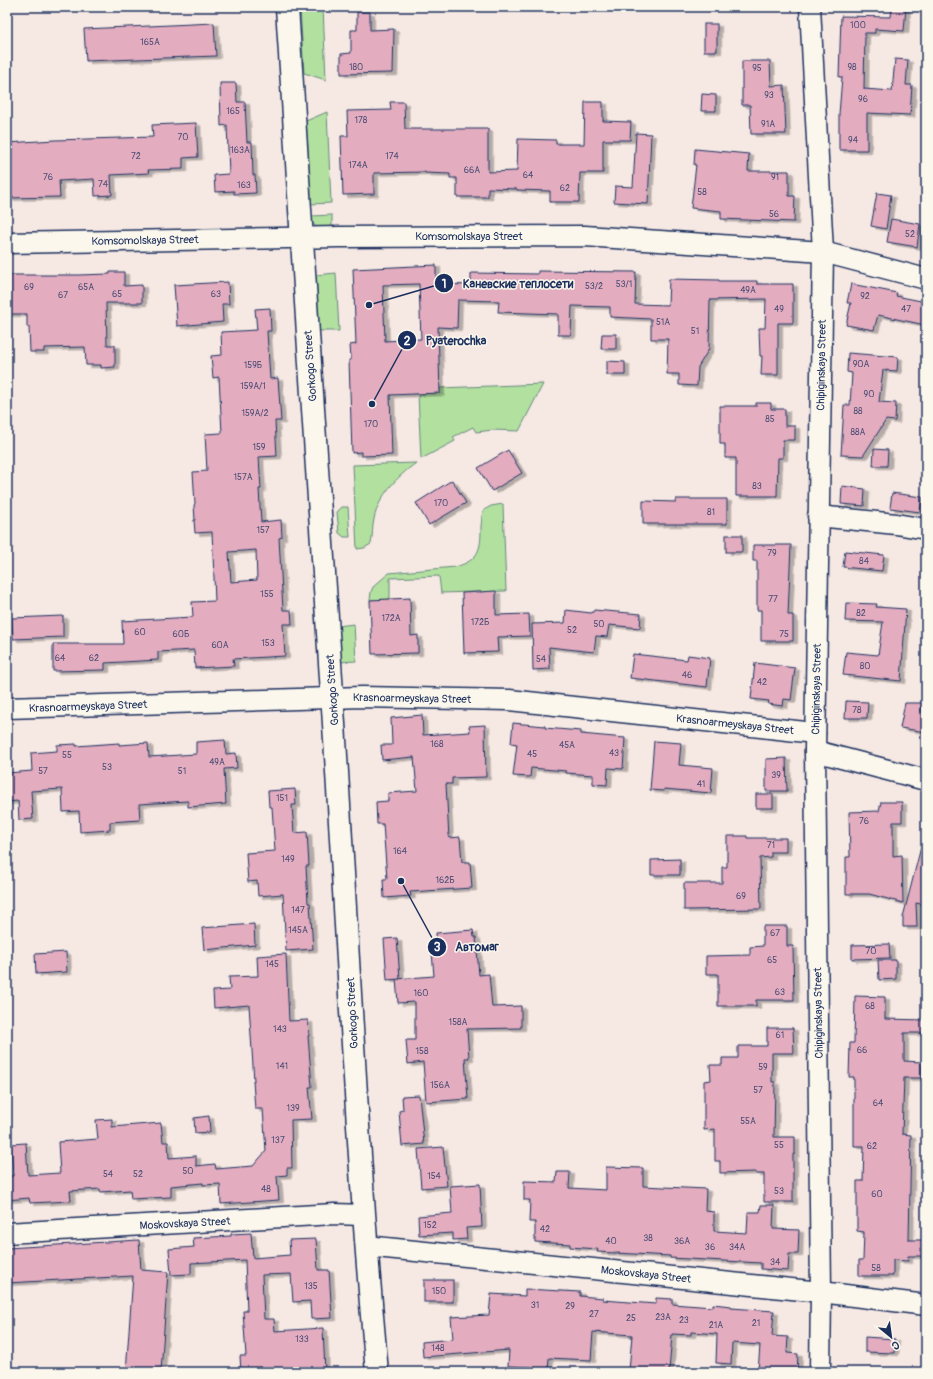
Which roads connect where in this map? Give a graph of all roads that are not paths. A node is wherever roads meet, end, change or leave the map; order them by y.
1 (287, 7) edge
2 (810, 7) edge
3 (302, 237) junction
4 (7, 243) edge
5 (823, 252) junction
6 (926, 279) edge
7 (818, 516) junction
8 (926, 529) edge
9 (333, 698) junction
10 (7, 708) edge
11 (815, 742) junction
12 (926, 780) edge
13 (363, 1215) junction
14 (7, 1233) edge
15 (366, 1246) junction
16 (821, 1292) junction
17 (926, 1305) edge
18 (377, 1372) edge
19 (820, 1372) edge

1 - 3 main road, Gorkogo Street
2 - 5 street, Chipiginskaya Street
3 - 4 street, Komsomolskaya Street
3 - 5 street, Komsomolskaya Street
3 - 9 main road, Gorkogo Street
5 - 6 street, Komsomolskaya Street
5 - 7 street, Chipiginskaya Street
7 - 8 street
7 - 11 street, Chipiginskaya Street
9 - 10 street, Krasnoarmeyskaya Street
9 - 11 street, Krasnoarmeyskaya Street
9 - 13 main road, Gorkogo Street
11 - 12 street, Krasnoarmeyskaya Street
11 - 16 street, Chipiginskaya Street
13 - 14 street, Moskovskaya Street
13 - 15 main road, Gorkogo Street
15 - 16 street, Moskovskaya Street
15 - 18 main road, Gorkogo Street
16 - 17 street, Moskovskaya Street
16 - 19 street, Chipiginskaya Street

